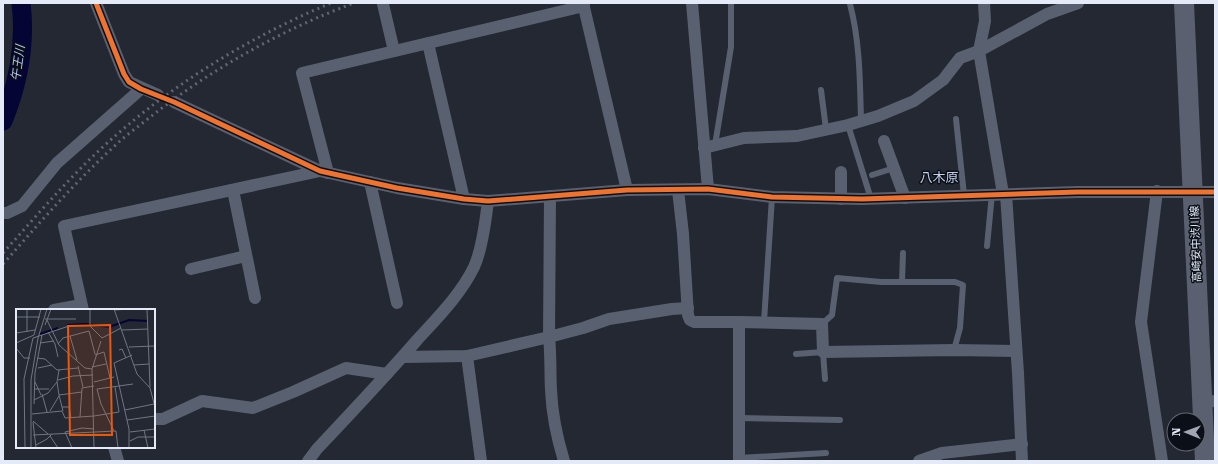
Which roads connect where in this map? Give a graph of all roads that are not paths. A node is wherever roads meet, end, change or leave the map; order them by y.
1 (96, 3) edge
2 (692, 3) edge
3 (731, 3) edge
4 (984, 3) edge
5 (1078, 3) edge
6 (1184, 3) edge
7 (383, 4) edge
8 (850, 4) dead end
9 (584, 5) edge
10 (428, 43) junction
11 (394, 51) junction
12 (979, 51) junction
13 (141, 89) junction
14 (821, 90) dead end
15 (158, 95) dead end
16 (174, 102) dead end
17 (956, 120) dead end
18 (861, 121) junction
19 (848, 125) junction
20 (826, 129) junction
21 (884, 141) dead end
22 (710, 146) junction
23 (894, 168) junction
24 (324, 172) junction
25 (841, 172) dead end
26 (872, 175) dead end
27 (370, 182) junction
28 (708, 189) junction
29 (233, 190) junction
30 (627, 190) junction
31 (678, 190) junction
32 (1157, 191) junction
33 (1193, 191) junction
34 (1215, 192) edge
35 (1001, 194) junction
36 (550, 196) junction
37 (964, 196) junction
38 (772, 197) junction
39 (905, 198) junction
40 (464, 199) junction
41 (841, 199) junction
42 (871, 199) junction
43 (488, 201) junction
44 (3, 213) edge
45 (987, 246) dead end
46 (903, 253) dead end
47 (246, 256) junction
48 (191, 269) dead end
49 (902, 282) junction
50 (255, 298) dead end
51 (397, 303) dead end
52 (82, 307) edge
53 (688, 308) junction
54 (63, 309) edge
55 (739, 322) junction
56 (764, 322) junction
57 (822, 324) junction
58 (549, 337) junction
59 (954, 350) junction
60 (1016, 351) junction
61 (823, 352) junction
62 (796, 354) dead end
63 (467, 356) junction
64 (403, 357) junction
65 (387, 374) junction
66 (824, 379) dead end
67 (1209, 402) edge
68 (739, 418) junction
69 (155, 419) edge
70 (840, 420) dead end
71 (1022, 444) junction
72 (114, 448) edge
73 (826, 453) dead end
74 (739, 460) edge
75 (118, 461) edge
76 (308, 461) edge
77 (481, 461) edge
78 (564, 461) edge
79 (919, 461) edge
80 (1022, 461) edge
81 (1162, 461) edge
82 (1205, 461) edge

1 - 13 street
2 - 22 street
3 - 22 lane
4 - 12 street
5 - 12 street
6 - 33 main road, 高崎安中渋川線
7 - 11 street
8 - 18 lane
9 - 10 street
9 - 30 street
10 - 11 street
10 - 40 street
11 - 24 street
12 - 18 street
12 - 35 street
13 - 15 street
13 - 44 street
14 - 20 lane
16 - 24 street
17 - 37 lane
18 - 19 street
19 - 20 street
19 - 42 lane
20 - 22 street
21 - 23 street
22 - 28 street
23 - 26 lane
23 - 39 street
24 - 27 street
24 - 29 street
25 - 41 street
27 - 40 street
27 - 51 street
28 - 31 street
28 - 38 street
29 - 47 street
29 - 52 street
30 - 31 street
30 - 36 street
31 - 53 street
32 - 33 street
32 - 35 street
32 - 81 street
33 - 34 street
33 - 67 main road, 高崎安中渋川線
35 - 37 street
35 - 45 lane
35 - 60 street
36 - 43 street
36 - 58 street
37 - 39 street
38 - 41 street
38 - 56 lane
39 - 42 street
40 - 43 street
41 - 42 street
43 - 64 street
46 - 49 lane
47 - 48 street
47 - 50 street
49 - 57 lane
49 - 59 lane
52 - 54 street
53 - 55 street
53 - 58 street
55 - 56 street
55 - 68 street
56 - 57 street
57 - 61 street
58 - 63 street
58 - 78 street
59 - 60 street
59 - 61 street
60 - 71 street
61 - 62 lane
61 - 66 lane
63 - 64 street
63 - 77 street
64 - 65 street
65 - 69 street
65 - 76 street
67 - 82 main road, 高崎安中渋川線
68 - 70 lane
68 - 74 street
71 - 79 street
71 - 80 street
72 - 75 street
73 - 74 lane

